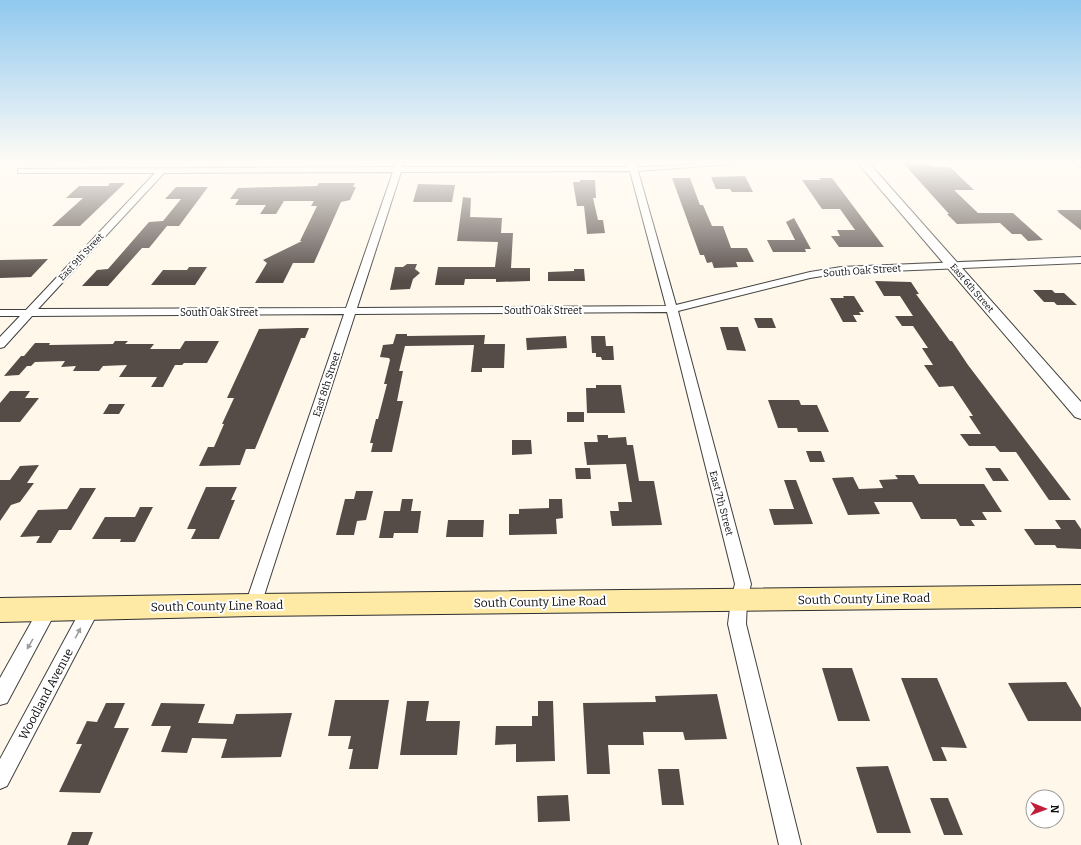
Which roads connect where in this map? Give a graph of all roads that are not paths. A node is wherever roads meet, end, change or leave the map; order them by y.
1 (133, 201) edge
2 (387, 201) edge
3 (642, 201) edge
4 (896, 201) edge
5 (1081, 260) edge
6 (952, 265) junction
7 (672, 309) junction
8 (351, 311) junction
9 (0, 313) edge
10 (29, 313) junction
11 (0, 344) edge
12 (1081, 413) edge
13 (1081, 596) edge
14 (739, 600) junction
15 (253, 606) junction
16 (91, 608) junction
17 (48, 609) junction
18 (0, 610) edge
19 (0, 696) edge
20 (0, 779) edge
21 (790, 845) edge

1 - 10 street, East 9th Street
2 - 8 street, East 8th Street
3 - 7 street, East 7th Street
4 - 6 street, East 6th Street
5 - 6 street, South Oak Street
6 - 7 street, South Oak Street
6 - 12 street, East 6th Street
7 - 8 street, South Oak Street
7 - 14 street, East 7th Street
8 - 10 street, South Oak Street
8 - 15 street, East 8th Street
9 - 10 street, South Oak Street
10 - 11 street, East 9th Street
13 - 14 main road, South County Line Road
14 - 15 main road, South County Line Road
14 - 21 street, East 7th Street
15 - 16 main road, South County Line Road
16 - 17 main road, South County Line Road
20 -> 16 street, Woodland Avenue
17 - 18 main road, South County Line Road
17 -> 19 street

